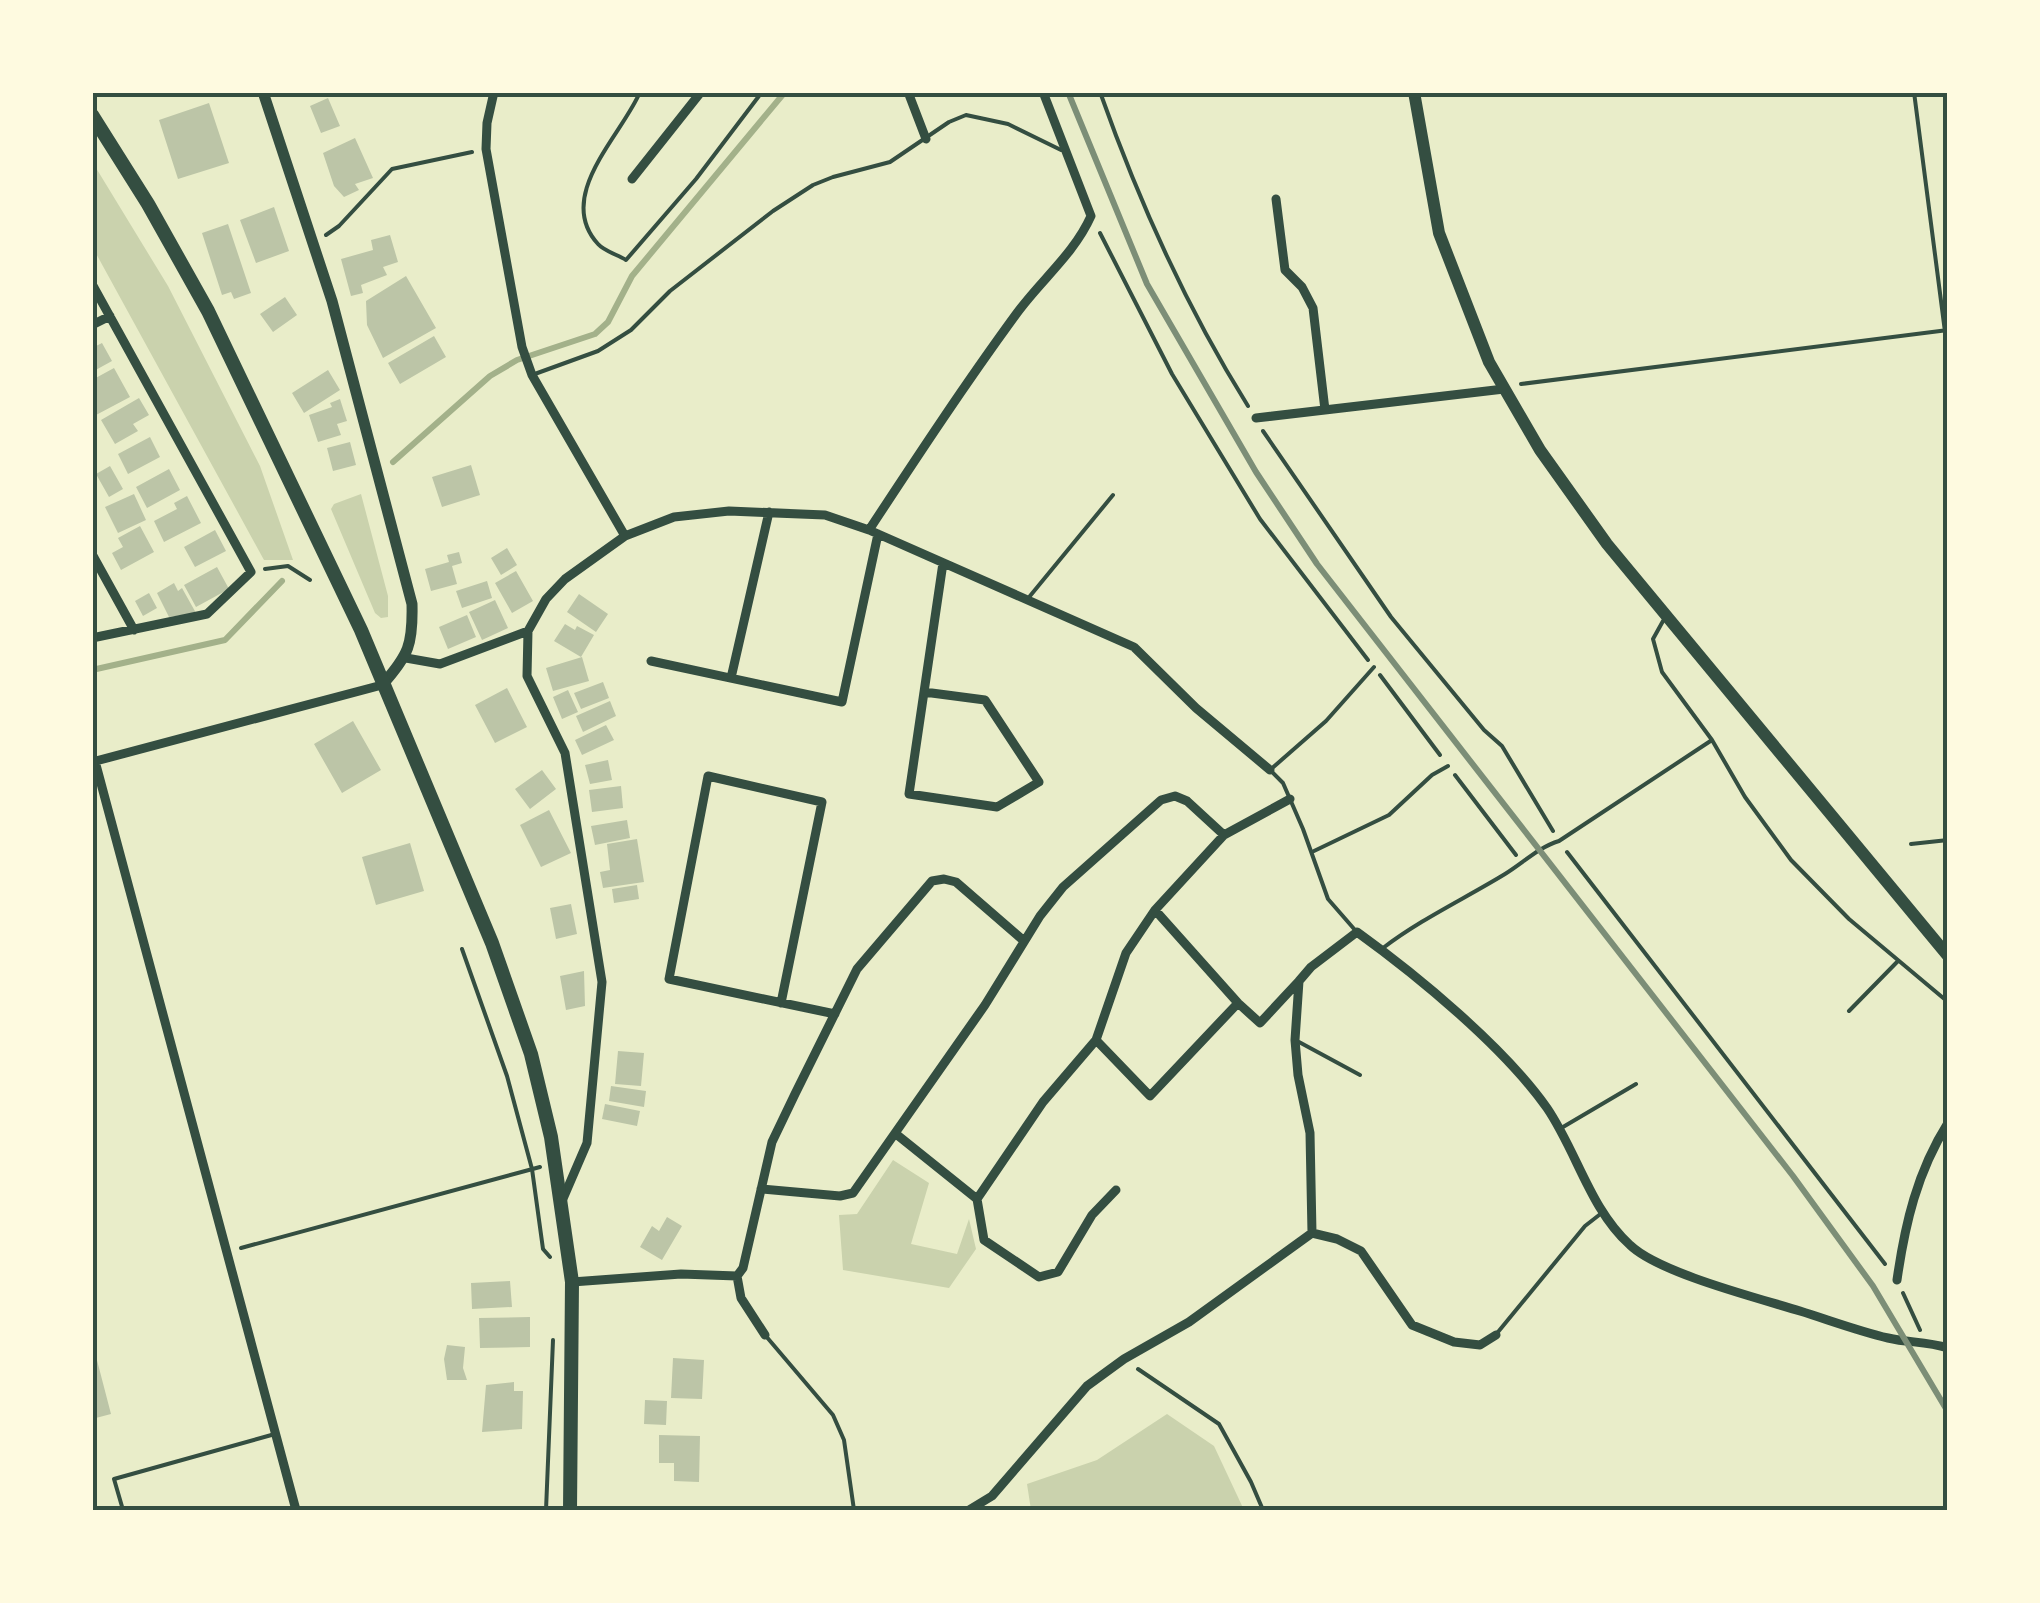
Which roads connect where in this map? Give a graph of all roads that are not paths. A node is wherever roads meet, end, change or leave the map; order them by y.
1 (264, 92) edge
2 (494, 92) edge
3 (701, 92) edge
4 (908, 92) edge
5 (1044, 92) edge
6 (1414, 92) edge
7 (92, 115) edge
8 (926, 139) junction
9 (1065, 152) junction
10 (632, 179) dead end
11 (1276, 199) dead end
12 (92, 284) edge
13 (110, 316) junction
14 (92, 325) edge
15 (532, 374) junction
16 (1504, 389) junction
17 (1325, 410) junction
18 (1256, 418) road end
19 (1113, 495) dead end
20 (769, 512) junction
21 (874, 532) junction
22 (625, 536) junction
23 (92, 554) edge
24 (943, 563) junction
25 (1026, 600) junction
26 (1666, 615) junction
27 (134, 630) junction
28 (528, 631) junction
29 (92, 638) edge
30 (406, 658) junction
31 (651, 661) dead end
32 (1374, 667) road end
33 (731, 678) junction
34 (382, 685) junction
35 (924, 692) junction
36 (1712, 740) junction
37 (94, 761) edge
38 (1448, 766) road end
39 (1270, 770) junction
40 (1290, 800) junction
41 (1224, 836) junction
42 (1312, 852) junction
43 (1154, 910) junction
44 (1357, 932) junction
45 (1024, 942) junction
46 (1381, 950) junction
47 (1948, 956) edge
48 (1899, 961) junction
49 (1299, 982) junction
50 (1948, 1002) edge
51 (782, 1003) junction
52 (1238, 1004) junction
53 (1849, 1011) dead end
54 (835, 1014) junction
55 (1096, 1040) junction
56 (1295, 1040) junction
57 (1360, 1075) dead end
58 (1636, 1084) dead end
59 (1948, 1123) edge
60 (1558, 1130) junction
61 (896, 1134) junction
62 (761, 1189) junction
63 (1116, 1190) dead end
64 (977, 1199) junction
65 (562, 1201) junction
66 (1604, 1212) junction
67 (1312, 1233) junction
68 (738, 1276) junction
69 (1897, 1280) road end
70 (572, 1282) junction
71 (1496, 1334) joint
72 (766, 1335) joint
73 (1948, 1348) edge
74 (274, 1434) junction
75 (123, 1510) edge
76 (296, 1510) edge
77 (570, 1510) edge
78 (854, 1510) edge
79 (969, 1510) edge

1 - 30 street
2 - 15 street
3 - 10 street
4 - 8 street
5 - 9 street
6 - 16 main road
7 - 34 highway
8 - 9 lane
8 - 15 lane
9 - 21 street
11 - 17 street
12 - 13 street
13 - 14 street
13 - 27 street
15 - 22 street
16 - 17 street
16 - 26 main road
17 - 18 street
19 - 25 lane
20 - 21 street
20 - 22 street
20 - 33 street
21 - 24 street
21 - 33 street
22 - 28 street
23 - 27 street
24 - 25 street
24 - 35 street
25 - 39 street
26 - 36 lane
26 - 47 main road
27 - 29 street
28 - 30 street
28 - 65 street
30 - 34 street
31 - 33 street
32 - 39 lane
34 - 37 street
34 - 65 highway
35 - 35 street
36 - 46 lane
36 - 48 lane
37 - 74 street
38 - 42 lane
39 - 40 lane
40 - 41 street
40 - 42 lane
41 - 43 street
41 - 45 street
42 - 44 lane
43 - 52 street
43 - 55 street
44 - 46 street
44 - 49 street
45 - 54 street
45 - 61 street
46 - 60 street
48 - 50 lane
48 - 53 lane
49 - 52 street
49 - 56 street
51 - 51 street
51 - 54 street
52 - 55 street
54 - 62 street
55 - 64 street
56 - 57 lane
56 - 67 street
58 - 60 lane
59 - 69 street
60 - 66 street
61 - 62 street
61 - 64 street
62 - 68 street
63 - 64 street
65 - 70 highway
66 - 71 lane
66 - 73 street
67 - 71 street
67 - 79 street
68 - 70 street
68 - 72 street
70 - 77 highway
72 - 78 lane
74 - 75 lane
74 - 76 street

